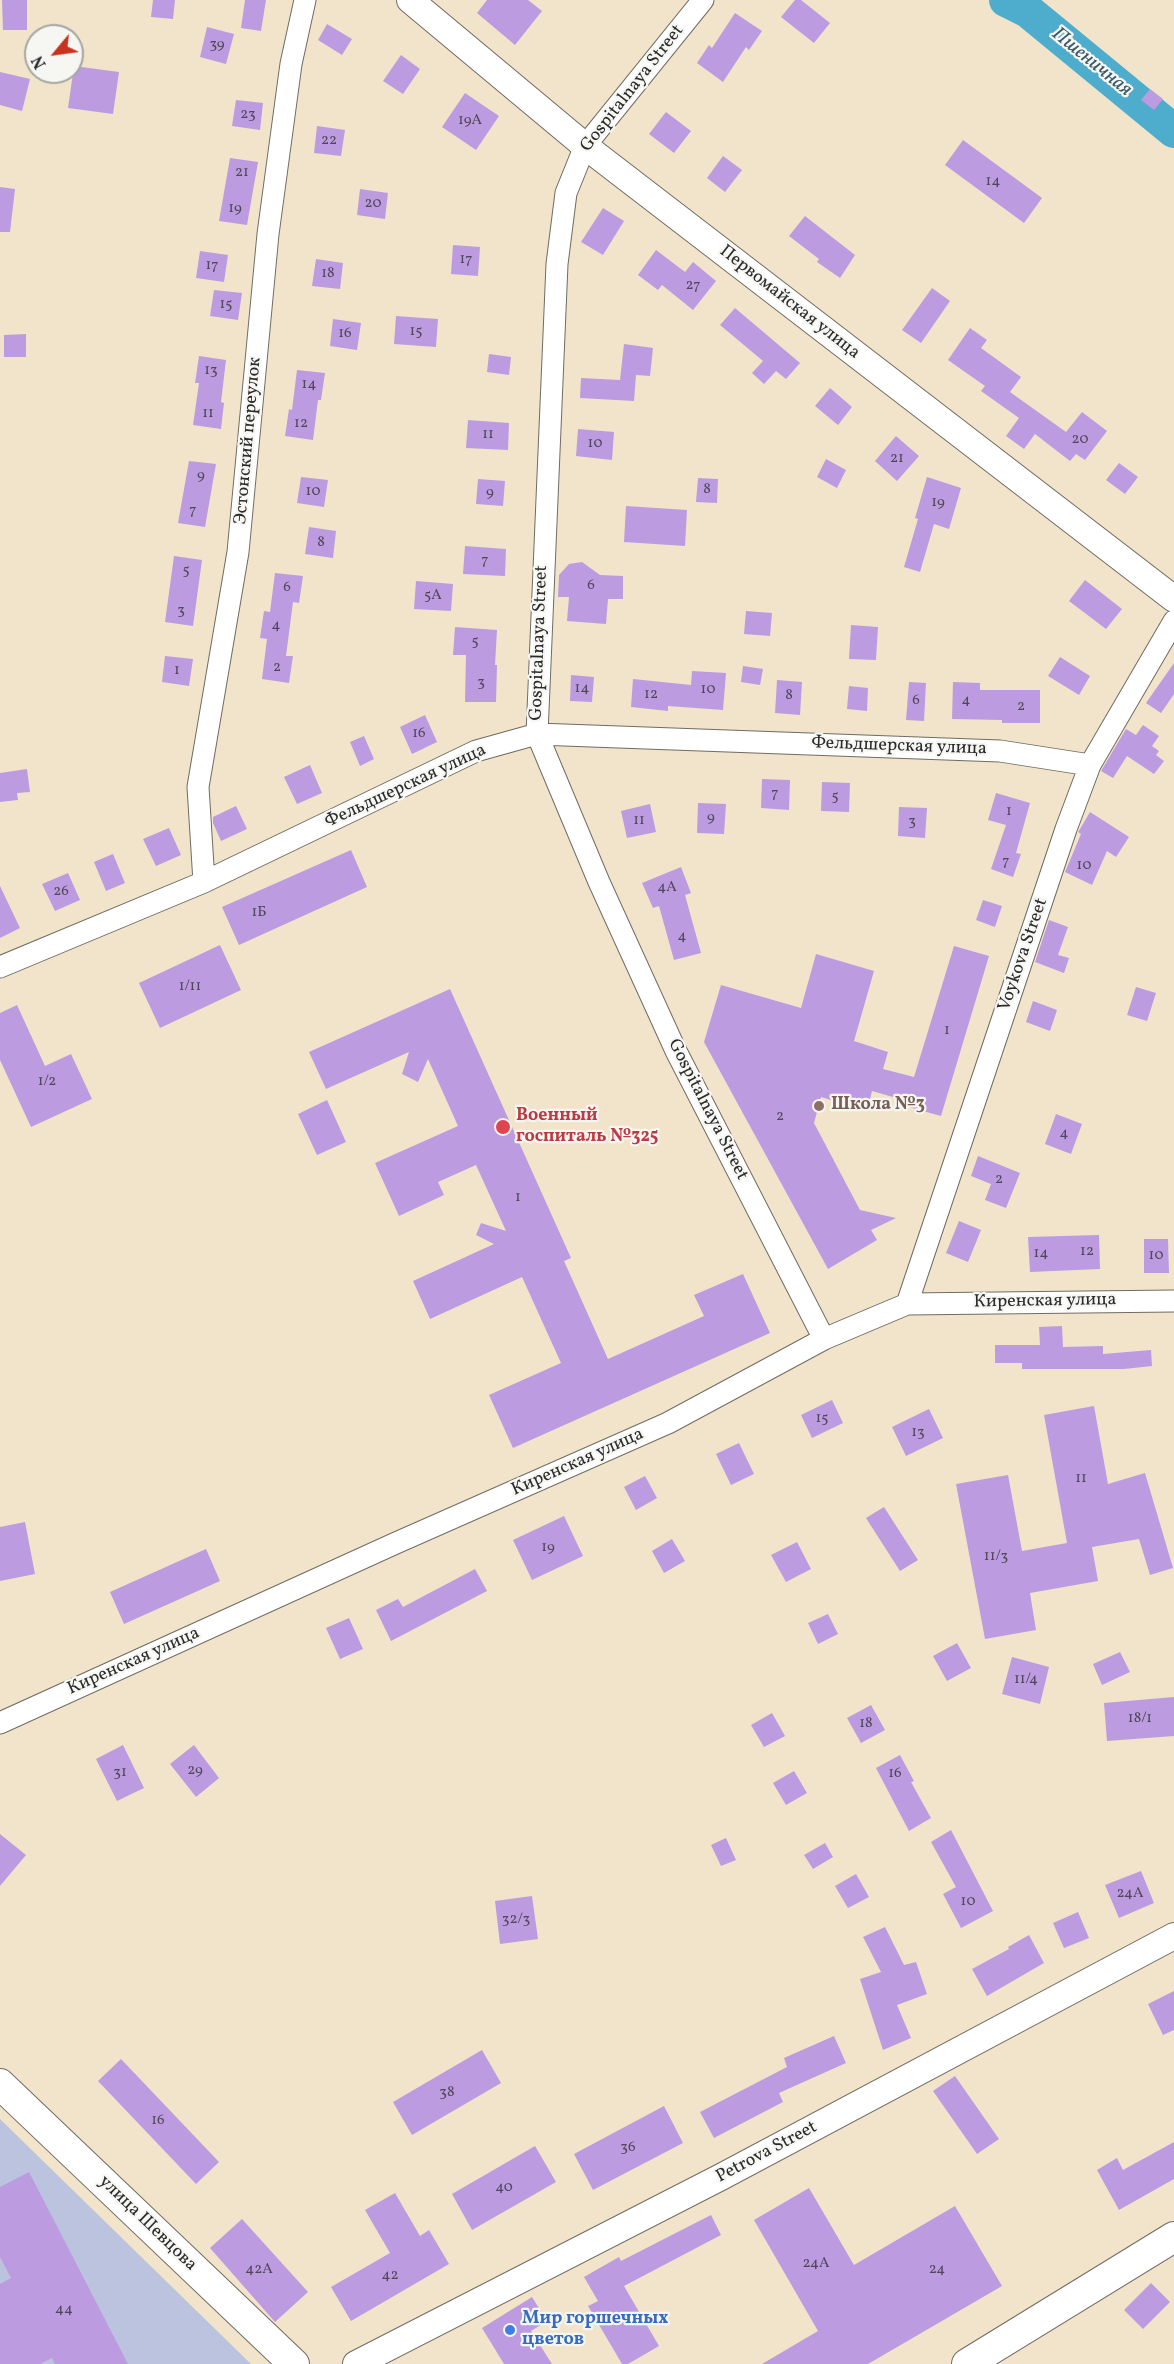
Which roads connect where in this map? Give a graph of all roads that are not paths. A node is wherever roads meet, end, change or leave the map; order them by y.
1 (305, 0) edge
2 (410, 0) edge
3 (703, 0) edge
4 (585, 147) junction
5 (1174, 599) edge
6 (1174, 621) edge
7 (537, 734) junction
8 (1090, 765) junction
9 (204, 882) junction
10 (0, 967) edge
11 (1174, 1301) edge
12 (907, 1304) junction
13 (824, 1339) junction
14 (0, 1723) edge
15 (1174, 1936) edge
16 (0, 2084) edge
17 (1174, 2237) edge
18 (294, 2364) edge
19 (356, 2364) edge
20 (967, 2364) edge

1 - 9 street, Эстонский переулок
2 - 4 street, Первомайская улица
3 - 4 street, Gospitalnaya Street
4 - 5 street, Первомайская улица
4 - 7 street, Gospitalnaya Street
6 - 8 street, Voykova Street
7 - 8 street, Фельдшерская улица
7 - 9 street, Фельдшерская улица
7 - 13 street, Gospitalnaya Street
8 - 12 street, Voykova Street
9 - 10 street, Фельдшерская улица
11 - 12 street, Киренская улица
12 - 13 street, Киренская улица
13 - 14 street, Киренская улица
15 - 19 street, Petrova Street
16 - 18 main road, улица Шевцова
17 - 20 main road

